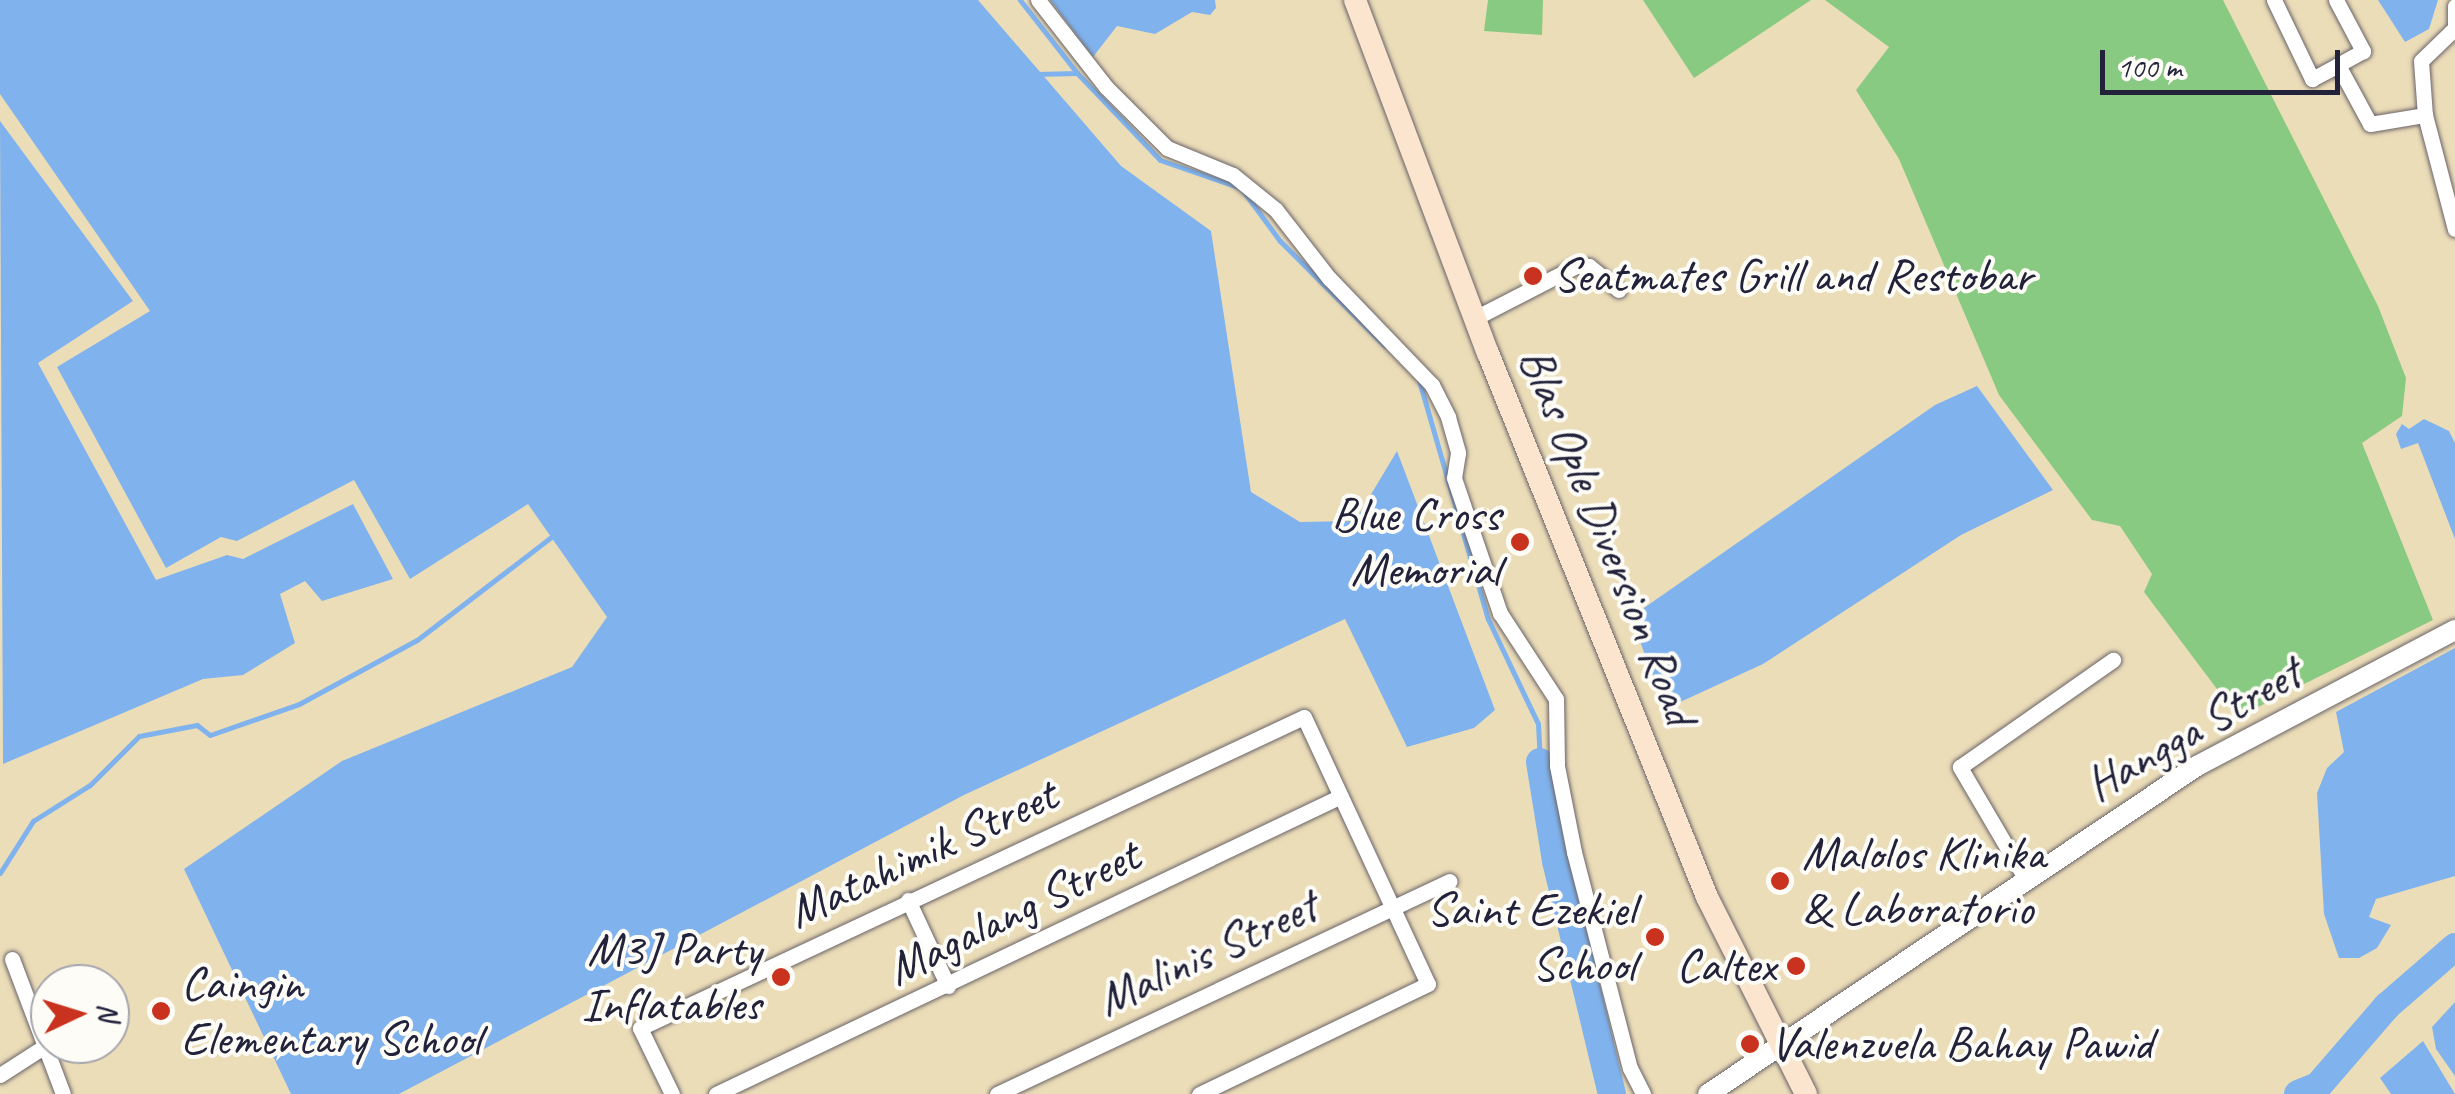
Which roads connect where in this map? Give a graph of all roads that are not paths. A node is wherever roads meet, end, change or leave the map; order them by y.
1 (1038, 0) edge
2 (1355, 0) edge
3 (2274, 0) edge
4 (2336, 0) edge
5 (2455, 6) edge
6 (2455, 27) edge
7 (2338, 64) junction
8 (2426, 115) junction
9 (2455, 229) edge
10 (1618, 290) dead end
11 (1474, 318) junction
12 (2455, 630) edge
13 (2113, 660) dead end
14 (1341, 796) junction
15 (2025, 878) junction
16 (1449, 881) dead end
17 (908, 900) junction
18 (1393, 907) junction
19 (12, 959) dead end
20 (948, 986) junction
21 (30, 1006) edge
22 (1782, 1046) junction
23 (30, 1056) edge
24 (52, 1064) edge
25 (0, 1075) edge
26 (63, 1094) edge
27 (672, 1094) edge
28 (716, 1094) edge
29 (997, 1094) edge
30 (1199, 1094) edge
31 (1643, 1094) edge
32 (1708, 1094) edge
33 (1806, 1094) edge

1 - 31 street
2 - 11 main road, Blas Ople Diversion Road
3 - 7 street
4 - 7 street
5 - 6 street
6 - 8 street
7 - 8 street
8 - 9 street
10 - 11 street
11 - 22 main road, Blas Ople Diversion Road
12 - 15 street, Hangga Street
13 - 15 street
14 - 17 street, Matahimik Street
14 - 18 street
14 - 20 street, Magalang Street
15 - 22 street, Hangga Street
16 - 18 street, Malinis Street
17 - 20 street
17 - 27 street, Matahimik Street
18 - 29 street, Malinis Street
18 - 30 street
19 - 21 street
20 - 28 street, Magalang Street
22 - 32 street, Hangga Street
22 - 33 main road, Blas Ople Diversion Road
23 - 25 street
24 - 26 street

